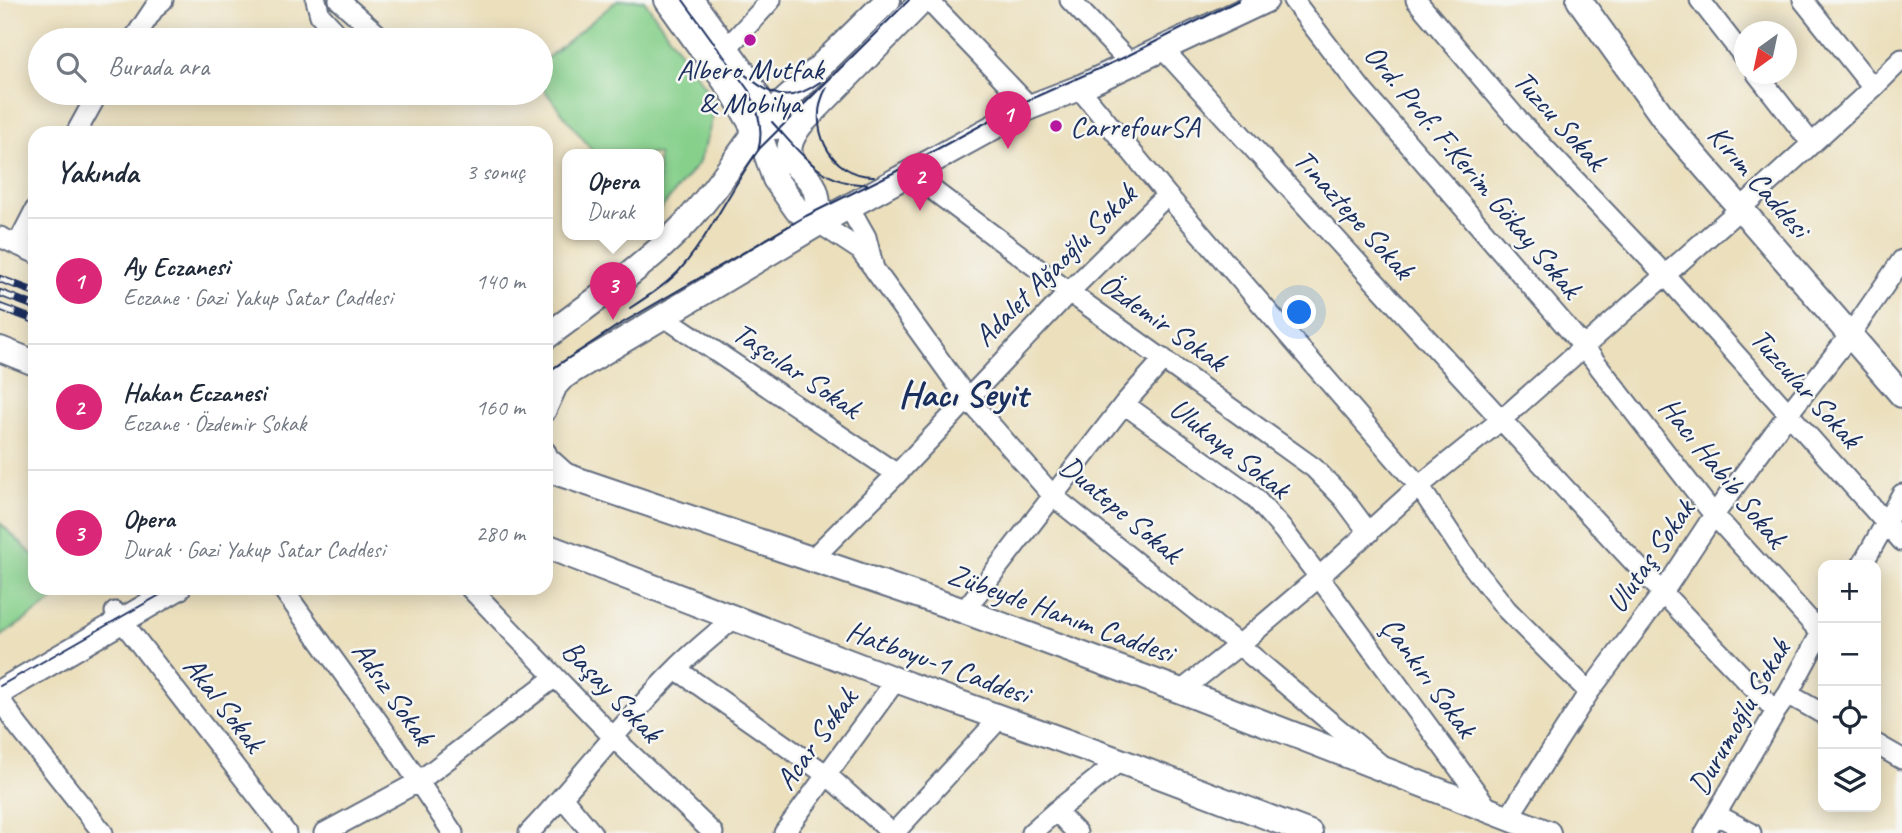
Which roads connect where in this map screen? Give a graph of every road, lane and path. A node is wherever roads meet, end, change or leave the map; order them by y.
1 (163, 0) edge
2 (316, 0) edge
3 (339, 0) edge
4 (667, 0) edge
5 (691, 0) edge
6 (771, 0) edge
7 (888, 0) edge
8 (926, 0) edge
9 (1070, 0) edge
10 (1266, 0) edge
11 (1293, 0) edge
12 (1416, 0) edge
13 (1579, 0) edge
14 (1699, 0) edge
15 (1802, 0) edge
16 (141, 28) edge
17 (332, 28) edge
18 (370, 28) edge
19 (1734, 43) edge
20 (1162, 48) junction
21 (725, 50) junction
22 (1902, 59) edge
23 (1130, 63) junction
24 (1765, 84) edge
25 (1079, 88) junction
26 (1873, 88) junction
27 (91, 105) edge
28 (1030, 107) junction
29 (760, 122) junction
30 (80, 126) edge
31 (1812, 144) junction
32 (791, 145) junction
33 (804, 173) junction
34 (911, 173) junction
35 (1167, 195) junction
36 (849, 207) junction
37 (1741, 208) junction
38 (819, 223) junction
39 (28, 224) edge
40 (17, 245) edge
41 (1902, 257) edge
42 (874, 269) junction
43 (1665, 275) junction
44 (1069, 292) junction
45 (663, 316) junction
46 (553, 332) edge
47 (1850, 335) junction
48 (1583, 346) junction
49 (1164, 359) junction
50 (572, 371) junction
51 (553, 384) edge
52 (1902, 395) edge
53 (553, 396) edge
54 (967, 398) junction
55 (1125, 404) junction
56 (1788, 414) junction
57 (1501, 420) junction
58 (553, 461) edge
59 (553, 471) edge
60 (897, 474) junction
61 (572, 478) junction
62 (1419, 486) junction
63 (1902, 494) edge
64 (1054, 497) junction
65 (1714, 515) junction
66 (1887, 523) junction
67 (1369, 533) junction
68 (1902, 541) edge
69 (553, 549) edge
70 (811, 559) junction
71 (1864, 560) edge
72 (1319, 577) junction
73 (1662, 594) junction
74 (148, 595) edge
75 (163, 595) edge
76 (287, 595) edge
77 (477, 595) edge
78 (964, 611) junction
79 (118, 616) junction
80 (733, 619) junction
81 (1818, 627) edge
82 (1818, 638) edge
83 (1239, 645) junction
84 (676, 669) junction
85 (0, 677) edge
86 (555, 677) junction
87 (896, 680) junction
88 (1181, 691) junction
89 (0, 692) edge
90 (1590, 692) junction
91 (1788, 694) junction
92 (0, 699) edge
93 (1776, 710) junction
94 (1818, 711) edge
95 (999, 719) junction
96 (613, 737) junction
97 (1881, 747) edge
98 (1902, 759) edge
99 (1120, 761) junction
100 (1389, 771) junction
101 (827, 775) junction
102 (418, 782) junction
103 (563, 798) junction
104 (1056, 811) junction
105 (1499, 815) junction
106 (1717, 815) junction
107 (1281, 829) edge
108 (103, 833) edge
109 (286, 833) edge
110 (324, 833) edge
111 (453, 833) edge
112 (529, 833) edge
113 (592, 833) edge
114 (713, 833) edge
115 (785, 833) edge
116 (893, 833) edge
117 (1031, 833) edge
118 (1077, 833) edge
119 (1310, 833) edge
120 (1548, 833) edge
121 (1705, 833) edge
122 (1751, 833) edge

1 - 16 street
2 - 17 street
3 - 18 street
4 - 29 main road
5 - 21 main road
6 - 21 street
7 - 29 main road
8 - 28 street
8 - 32 main road
9 - 23 street
10 - 20 main road
11 - 48 street, Ord. Prof. F.Kerim Gökay Sokak
12 - 43 street, Tuzcu Sokak
13 - 37 main road, Kırım Caddesi
14 - 19 street
15 - 26 street
20 - 23 main road
20 - 57 street, Tınaztepe Sokak
21 - 29 main road
22 - 26 street
23 - 25 main road
24 - 31 street
25 - 28 main road
25 - 35 street
26 - 31 street
27 - 30 street
28 - 34 main road
29 - 32 main road
29 - 38 main road
29 - 46 main road
31 - 37 street
32 - 33 main road
33 - 36 main road
33 - 38 main road
34 - 36 main road
34 - 44 street, Özdemir Sokak
35 - 44 street, Adalet Ağaoğlu Sokak
35 - 62 street
36 - 38 main road
36 - 42 street, Duatepe Sokak
37 - 43 street
37 - 47 main road, Kırım Caddesi
38 - 42 street
38 - 45 main road
39 - 40 street
41 - 47 street, Ulutaş Sokak
42 - 54 street, Duatepe Sokak
43 - 48 street
43 - 56 street, Tuzcular Sokak
44 - 49 street, Özdemir Sokak
44 - 54 street, Adalet Ağaoğlu Sokak
45 - 50 main road
45 - 60 street, Taşcılar Sokak
47 - 52 main road, Kırım Caddesi
47 - 56 street, Ulutaş Sokak
48 - 57 street
48 - 65 street, Hacı Habib Sokak
49 - 55 street
49 - 67 street, Özdemir Sokak
50 - 51 main road
50 - 53 street
54 - 60 street, Adalet Ağaoğlu Sokak
54 - 64 street, Duatepe Sokak
55 - 64 street
55 - 72 street, Ulukaya Sokak
56 - 65 street, Ulutaş Sokak
56 - 66 street, Tuzcular Sokak
57 - 62 street
57 - 73 street, Tınaztepe Sokak
58 - 61 street
59 - 61 main road, Zübeyde Hanım Caddesi
60 - 70 street, Adalet Ağaoğlu Sokak
61 - 70 main road, Zübeyde Hanım Caddesi
62 - 67 street
62 - 90 street
63 - 66 street
64 - 78 street
64 - 83 street, Duatepe Sokak
65 - 73 street, Ulutaş Sokak
65 - 81 street, Hacı Habib Sokak
66 - 68 street, Tuzcular Sokak
66 - 71 street
67 - 72 street
69 - 80 main road, Hatboyu-1 Caddesi
70 - 78 main road, Zübeyde Hanım Caddesi
72 - 83 street
72 - 105 street, Çankırı Sokak
73 - 90 street, Ulutaş Sokak
73 - 93 street, Tınaztepe Sokak
74 - 79 main road
75 - 79 main road
76 - 102 street, Adsız Sokak
77 - 86 street, Başay Sokak
78 - 88 main road, Zübeyde Hanım Caddesi
79 - 85 main road
79 - 89 main road
79 - 109 street, Akal Sokak
80 - 84 street
80 - 87 main road, Hatboyu-1 Caddesi
82 - 91 street, Durumoğlu Sokak
83 - 88 street
83 - 100 street, Duatepe Sokak
84 - 96 street
84 - 101 street
86 - 96 street, Başay Sokak
86 - 102 street
87 - 95 main road, Hatboyu-1 Caddesi
87 - 101 street, Acar Sokak
88 - 100 main road, Zübeyde Hanım Caddesi
90 - 105 street, Ulutaş Sokak
91 - 93 street, Durumoğlu Sokak
91 - 94 street
92 - 108 street
93 - 106 street, Durumoğlu Sokak
95 - 99 main road, Hatboyu-1 Caddesi
95 - 116 street
96 - 103 street
96 - 114 street, Başay Sokak
97 - 98 street
99 - 104 street
99 - 107 main road, Hatboyu-1 Caddesi
100 - 105 main road, Zübeyde Hanım Caddesi
101 - 115 street, Acar Sokak
101 - 116 street
102 - 110 street
102 - 111 street, Adsız Sokak
103 - 112 street
103 - 113 street
104 - 117 street
104 - 118 street
105 - 120 main road, Zübeyde Hanım Caddesi
106 - 121 street, Durumoğlu Sokak
106 - 122 street
107 - 119 main road, Hatboyu-1 Caddesi

